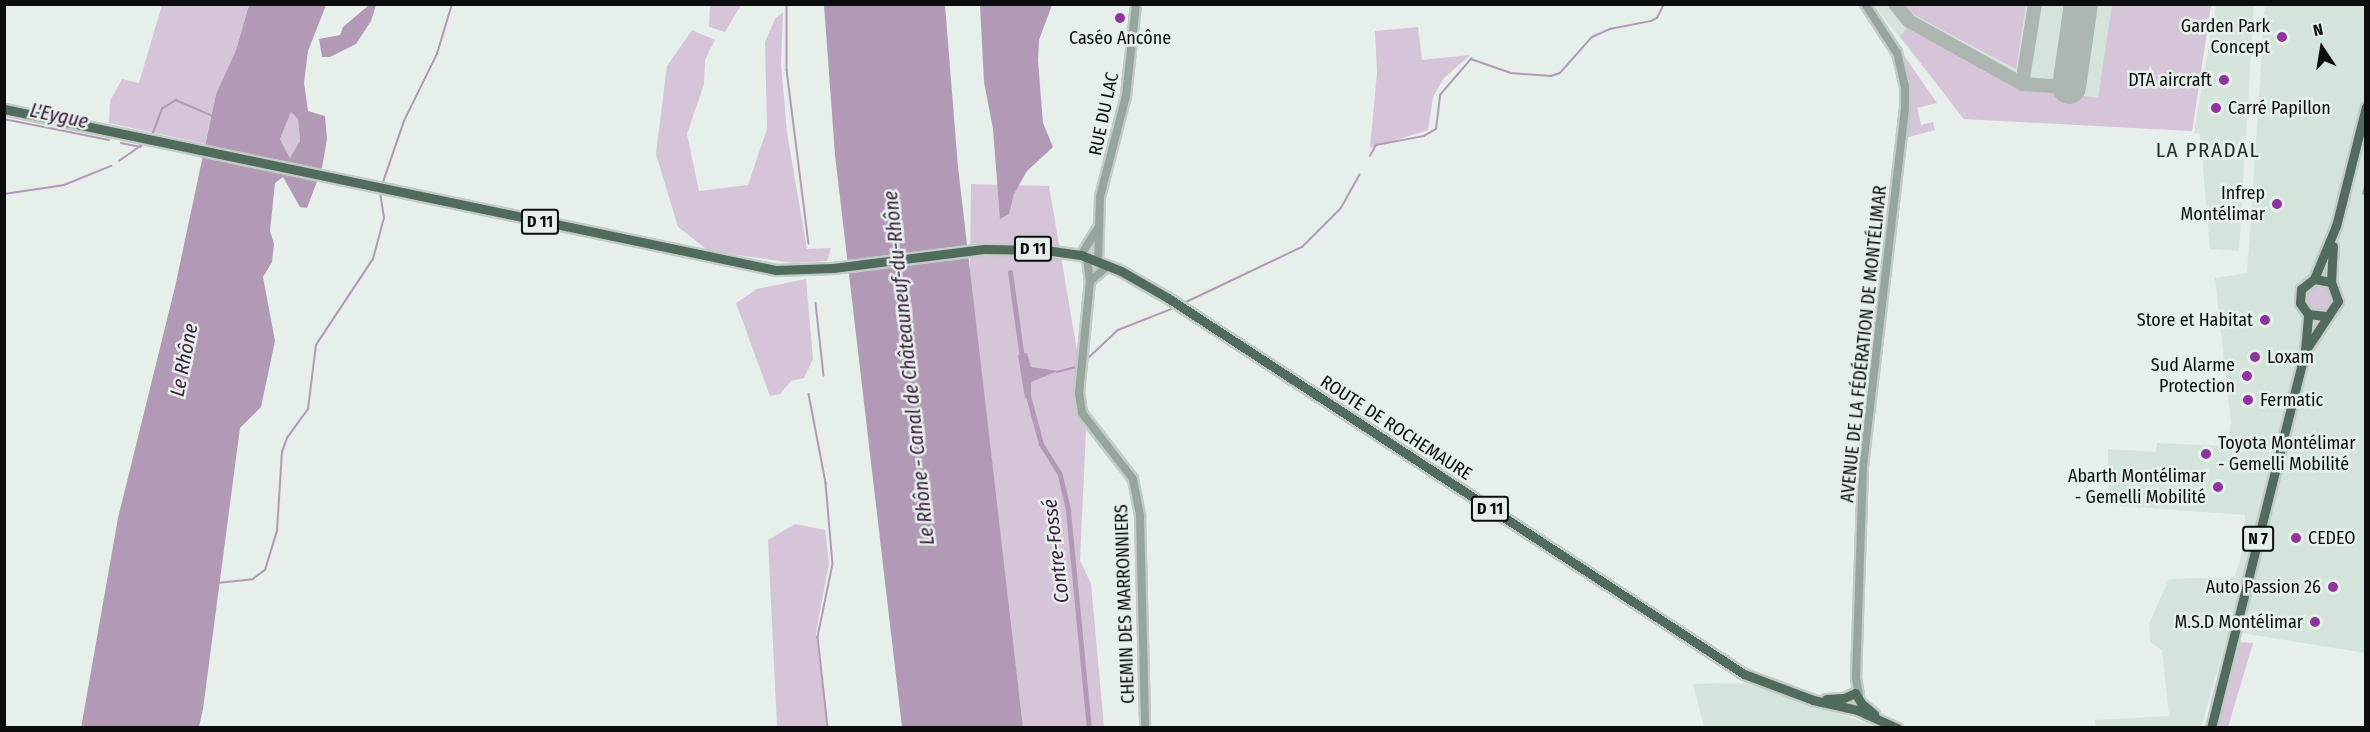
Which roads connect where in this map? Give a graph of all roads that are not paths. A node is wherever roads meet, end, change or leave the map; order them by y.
1 (1136, 4) edge
2 (1865, 4) edge
3 (2366, 107) edge
4 (5, 109) edge
5 (2336, 226) junction
6 (1098, 228) junction
7 (1084, 256) junction
8 (1098, 261) junction
9 (1108, 266) junction
10 (2314, 279) junction
11 (1090, 281) junction
12 (2331, 282) junction
13 (2308, 314) junction
14 (2325, 316) junction
15 (2305, 351) junction
16 (1806, 698) junction
17 (1855, 700) junction
18 (1893, 726) edge
19 (1145, 728) edge
20 (2211, 728) edge

1 - 6 street, RUE DU LAC
2 - 17 street, AVENUE DE LA FÉDÉRATION DE MONTÉLIMAR
3 - 5 main road
4 - 7 main road, ROUTE DE ROCHEMAURE / D 11
5 - 10 main road
5 - 12 main road
6 - 7 street
6 - 8 street
7 - 8 main road, ROUTE DE ROCHEMAURE / D 11
7 - 11 street, CHEMIN DES MARRONNIERS
8 - 9 main road, ROUTE DE ROCHEMAURE / D 11
9 - 11 street
9 - 16 main road, ROUTE DE ROCHEMAURE / D 11
10 - 12 main road
10 - 13 main road
11 - 19 street, CHEMIN DES MARRONNIERS
12 - 14 main road
13 - 14 main road
13 - 15 main road, N 7
14 - 15 main road, N 7
15 - 20 main road, N 7
16 - 17 main road, ROUTE DE ROCHEMAURE / D 11
16 - 17 main road, ROUTE DE ROCHEMAURE / D 11
17 - 18 main road

